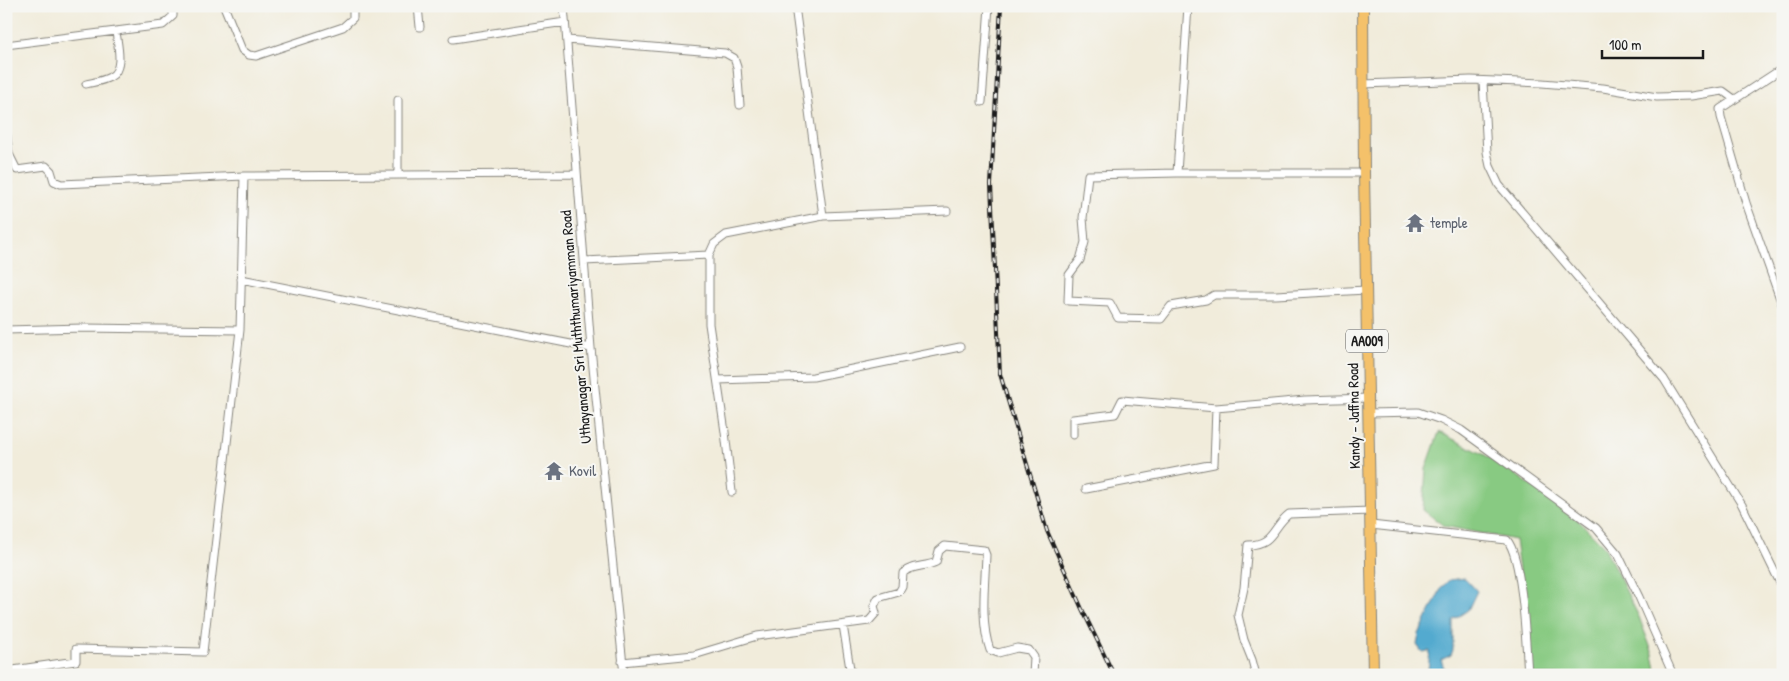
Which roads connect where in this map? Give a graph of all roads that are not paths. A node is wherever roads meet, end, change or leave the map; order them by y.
1 (173, 6) edge
2 (224, 6) edge
3 (352, 6) edge
4 (418, 6) edge
5 (564, 6) edge
6 (795, 6) edge
7 (990, 6) edge
8 (1188, 6) edge
9 (1363, 6) edge
10 (565, 22) junction
11 (420, 26) dead end
12 (116, 31) junction
13 (453, 39) dead end
14 (567, 40) junction
15 (6, 45) edge
16 (1783, 68) edge
17 (1483, 82) junction
18 (86, 84) dead end
19 (1363, 84) junction
20 (1734, 99) junction
21 (398, 100) dead end
22 (982, 102) dead end
23 (740, 105) dead end
24 (6, 130) edge
25 (8, 154) edge
26 (1177, 173) junction
27 (1364, 173) junction
28 (576, 174) junction
29 (398, 175) junction
30 (244, 176) junction
31 (947, 211) dead end
32 (823, 216) junction
33 (709, 255) junction
34 (584, 260) junction
35 (241, 279) junction
36 (1366, 290) junction
37 (1783, 307) edge
38 (6, 330) edge
39 (240, 330) junction
40 (960, 347) dead end
41 (591, 348) junction
42 (718, 380) junction
43 (1369, 398) junction
44 (1216, 408) junction
45 (1368, 413) junction
46 (1073, 435) dead end
47 (1086, 490) dead end
48 (732, 492) dead end
49 (1371, 511) junction
50 (1371, 525) junction
51 (1783, 589) edge
52 (843, 625) junction
53 (622, 662) junction
54 (6, 671) edge
55 (624, 675) edge
56 (851, 675) edge
57 (1033, 675) edge
58 (1256, 675) edge
59 (1373, 675) edge
60 (1528, 675) edge
61 (1673, 675) edge

1 - 12 street
2 - 3 street
4 - 11 street
5 - 10 street, Uthayanagar Sri Muththumariyamman Road
6 - 32 street
7 - 22 street
8 - 26 street
9 - 19 highway, Kandy - Jaffna Road / AA009
10 - 13 street
10 - 14 street, Uthayanagar Sri Muththumariyamman Road
12 - 15 street
12 - 18 street
14 - 23 street
14 - 28 street, Uthayanagar Sri Muththumariyamman Road
16 - 20 street
17 - 19 street
17 - 20 street
17 - 51 street
19 - 27 highway, Kandy - Jaffna Road / AA009
20 - 37 street
21 - 29 street
24 - 25 street
25 - 30 street
26 - 27 street
26 - 36 street
27 - 36 highway, Kandy - Jaffna Road / AA009
28 - 29 street
28 - 34 street, Uthayanagar Sri Muththumariyamman Road
29 - 30 street
30 - 35 street
31 - 32 street
32 - 33 street
33 - 34 street
33 - 42 street
34 - 41 street, Uthayanagar Sri Muththumariyamman Road
35 - 39 street
35 - 41 street
36 - 43 highway, Kandy - Jaffna Road / AA009
38 - 39 street
39 - 54 street
40 - 42 street
41 - 53 street, Uthayanagar Sri Muththumariyamman Road
42 - 48 street
43 - 44 street
43 - 45 highway, Kandy - Jaffna Road / AA009
44 - 46 street
44 - 47 street
45 - 49 highway, Kandy - Jaffna Road / AA009
45 - 61 street
49 - 50 highway, Kandy - Jaffna Road / AA009
49 - 58 street
50 - 59 highway, Kandy - Jaffna Road / AA009
50 - 60 street
52 - 53 street
52 - 56 street
52 - 57 street
53 - 55 street, Uthayanagar Sri Muththumariyamman Road

